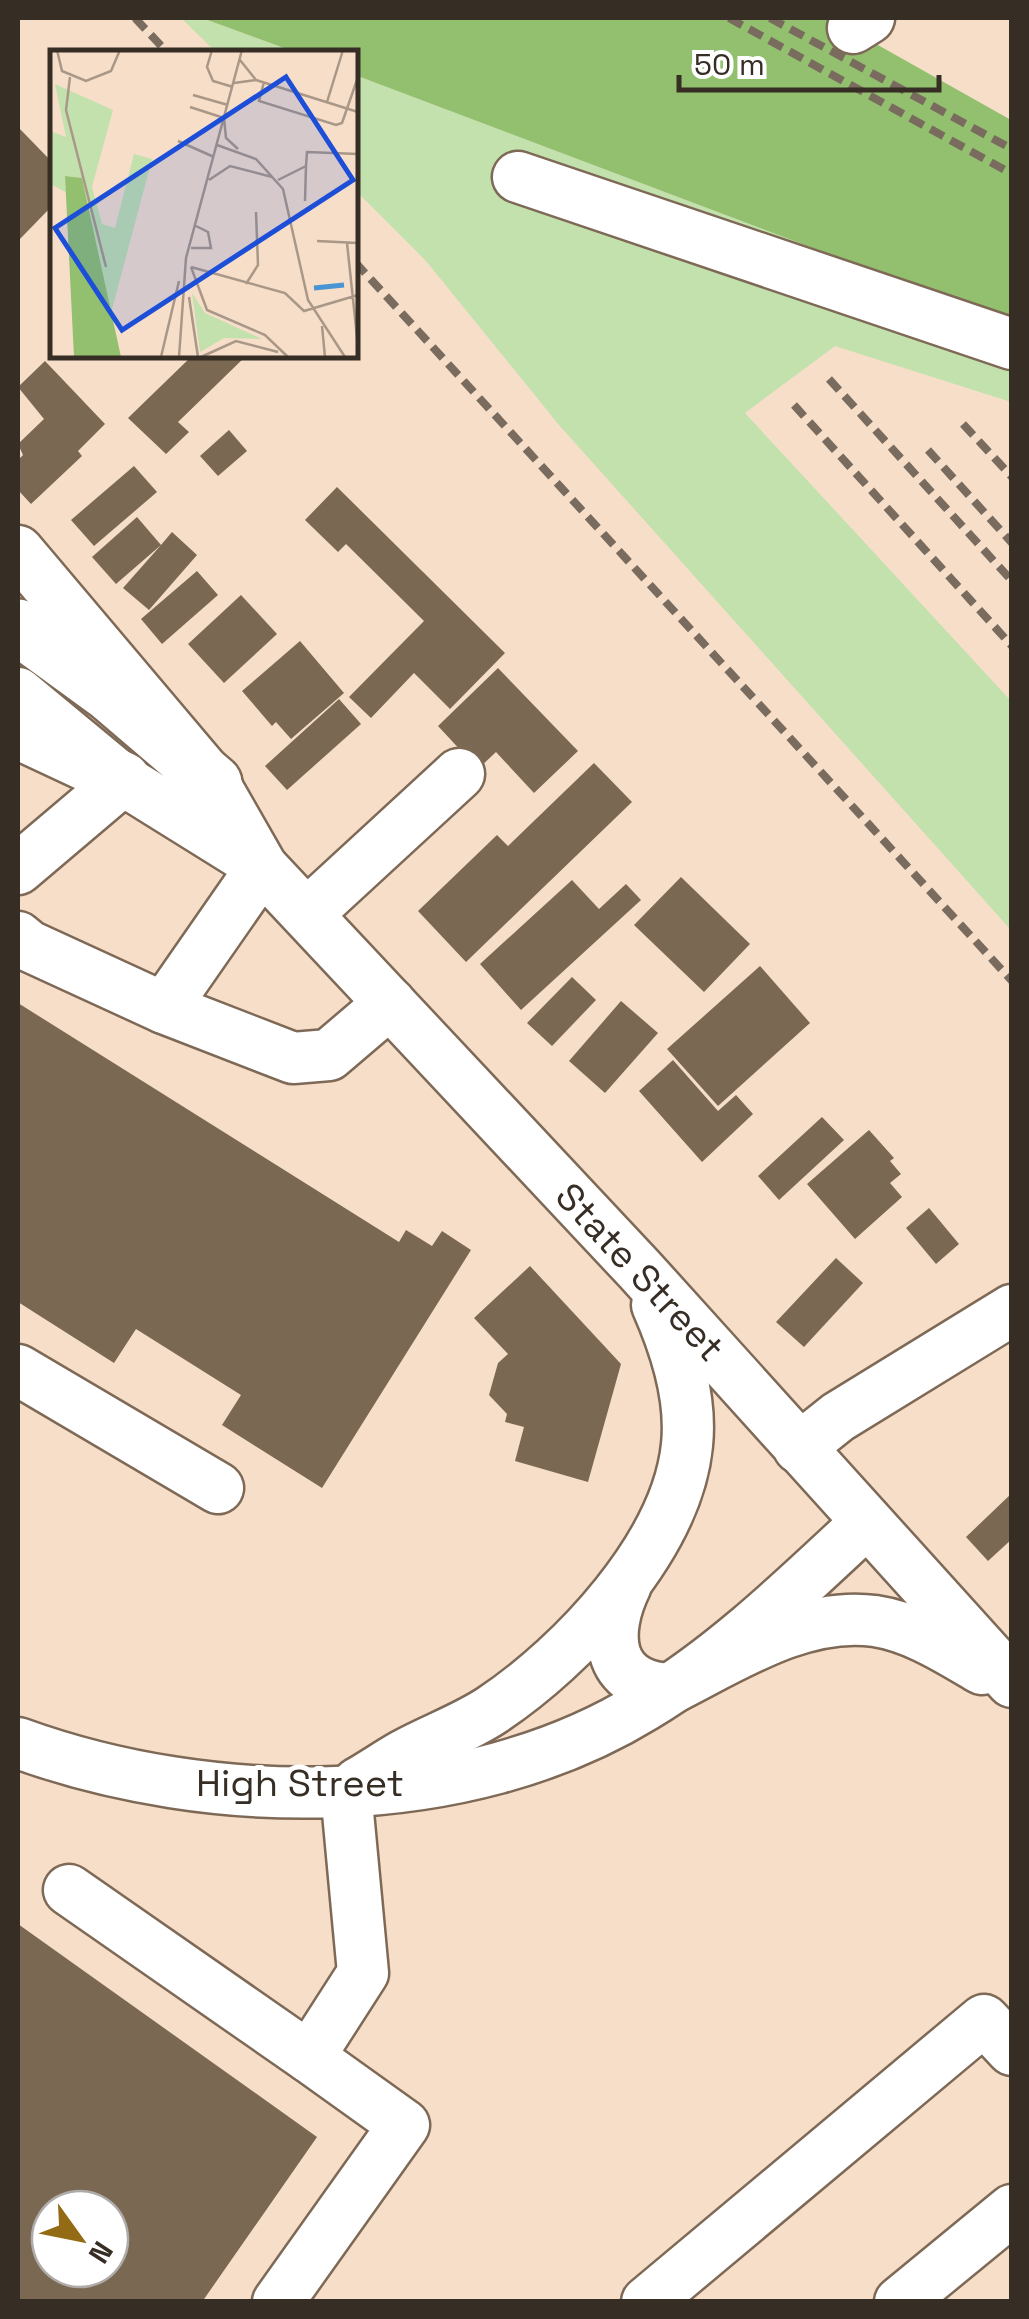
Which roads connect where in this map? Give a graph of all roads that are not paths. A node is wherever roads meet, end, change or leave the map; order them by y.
1 (518, 176) dead end
2 (1012, 344) edge
3 (18, 551) edge
4 (18, 626) edge
5 (18, 692) edge
6 (18, 731) edge
7 (459, 774) dead end
8 (122, 780) junction
9 (214, 783) junction
10 (262, 867) junction
11 (18, 869) edge
12 (306, 914) junction
13 (18, 937) edge
14 (390, 1003) junction
15 (164, 1008) junction
16 (639, 1269) junction
17 (1012, 1310) edge
18 (18, 1370) edge
19 (800, 1448) junction
20 (218, 1488) dead end
21 (867, 1522) junction
22 (633, 1571) junction
23 (1012, 1686) edge
24 (670, 1689) junction
25 (18, 1743) edge
26 (346, 1791) junction
27 (70, 1890) dead end
28 (1012, 2050) edge
29 (309, 2057) junction
30 (1012, 2210) edge
31 (278, 2302) edge
32 (648, 2302) edge
33 (900, 2302) edge

1 - 2 street
3 - 9 street, State Street
4 - 9 highway
5 - 8 street, State Street
6 - 8 highway
7 - 12 street
8 - 10 street, State Street
8 - 11 street
9 - 10 street, State Street
10 - 12 street, State Street
10 - 15 street
12 - 14 street, State Street
13 - 15 street
14 - 15 street
14 - 16 street, State Street
16 - 19 street, State Street
16 - 22 street
17 - 19 street
18 - 20 street
19 - 21 street, State Street
21 - 23 street, State Street
21 - 24 street, High Street
22 - 24 street
22 - 26 street
23 - 24 street
24 - 26 street, High Street
25 - 26 street, High Street
26 - 29 street
27 - 29 street
28 - 32 street
29 - 31 street
30 - 33 street

